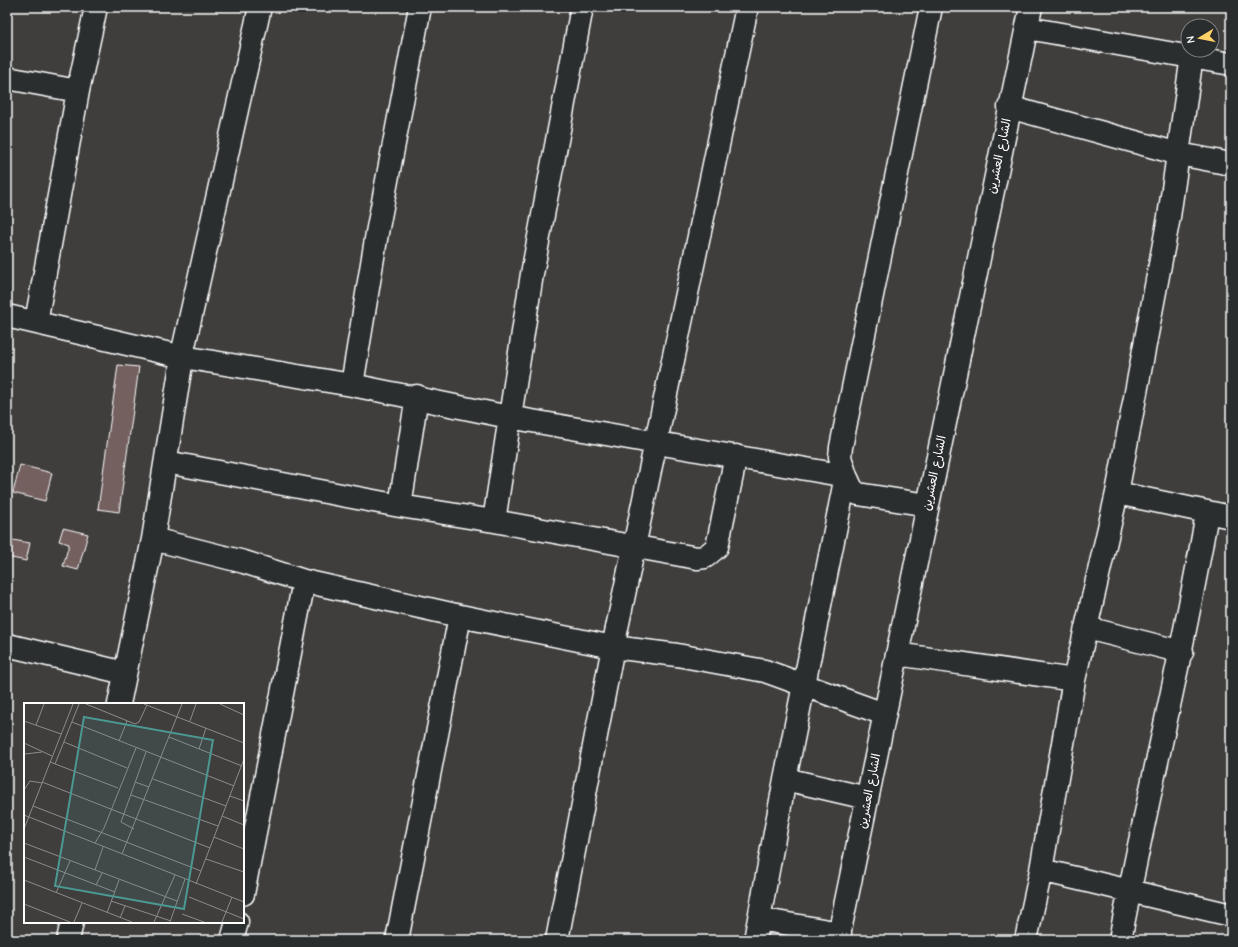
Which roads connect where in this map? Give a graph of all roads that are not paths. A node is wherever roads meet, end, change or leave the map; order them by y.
1 (96, 7) edge
2 (260, 7) edge
3 (420, 7) edge
4 (582, 7) edge
5 (747, 7) edge
6 (931, 7) edge
7 (1029, 17) edge
8 (1180, 53) edge
9 (1192, 58) edge
10 (1202, 58) edge
11 (1231, 64) edge
12 (7, 78) edge
13 (78, 91) junction
14 (1009, 107) junction
15 (1180, 154) junction
16 (1231, 164) edge
17 (7, 316) edge
18 (36, 322) junction
19 (183, 357) junction
20 (352, 385) junction
21 (417, 396) junction
22 (509, 416) junction
23 (656, 442) junction
24 (736, 456) junction
25 (166, 462) junction
26 (846, 476) junction
27 (1118, 494) junction
28 (928, 505) junction
29 (400, 506) junction
30 (1207, 513) junction
31 (1231, 517) edge
32 (494, 521) junction
33 (153, 540) junction
34 (634, 546) junction
35 (304, 581) junction
36 (460, 616) junction
37 (1087, 628) junction
38 (7, 645) edge
39 (613, 647) junction
40 (1182, 652) junction
41 (897, 654) junction
42 (125, 673) junction
43 (1074, 680) junction
44 (804, 684) junction
45 (119, 703) edge
46 (884, 714) junction
47 (785, 779) junction
48 (867, 798) junction
49 (1041, 870) junction
50 (244, 890) edge
51 (1129, 892) junction
52 (1231, 915) edge
53 (72, 923) edge
54 (236, 923) edge
55 (757, 930) edge
56 (839, 936) edge
57 (68, 940) edge
58 (232, 940) edge
59 (398, 940) edge
60 (557, 940) edge
61 (1026, 940) edge
62 (1120, 940) edge

1 - 13 street
2 - 19 street
3 - 20 street
4 - 22 street
5 - 23 street
6 - 26 street
7 - 8 street
7 - 14 street, الشارع العشرين
9 - 15 street
10 - 11 street
12 - 13 street
13 - 18 street
14 - 15 street
14 - 28 street, الشارع العشرين
15 - 16 street
15 - 27 street
17 - 18 street
18 - 19 street
19 - 20 street
19 - 25 street
20 - 21 street
21 - 22 street
21 - 29 street
22 - 23 street
22 - 32 street
23 - 24 street
23 - 34 street
24 - 26 street
24 - 34 street
25 - 29 street
25 - 33 street
26 - 28 street
26 - 44 street
27 - 30 street
27 - 37 street
28 - 41 street, الشارع العشرين
29 - 32 street
30 - 31 street
30 - 40 street
32 - 34 street
33 - 35 street
33 - 42 street
34 - 39 street
35 - 36 street
35 - 50 street
36 - 39 street
36 - 59 street
37 - 40 street
37 - 43 street
38 - 42 street
39 - 44 street
39 - 60 street
40 - 51 street
41 - 43 street
41 - 46 street, الشارع العشرين
42 - 45 street
43 - 49 street
44 - 46 street
44 - 47 street
46 - 48 street, الشارع العشرين
47 - 48 street
47 - 55 street
48 - 56 street, الشارع العشرين
49 - 51 street
49 - 61 street
51 - 52 street
51 - 62 street
53 - 57 street
54 - 58 street
55 - 56 street

